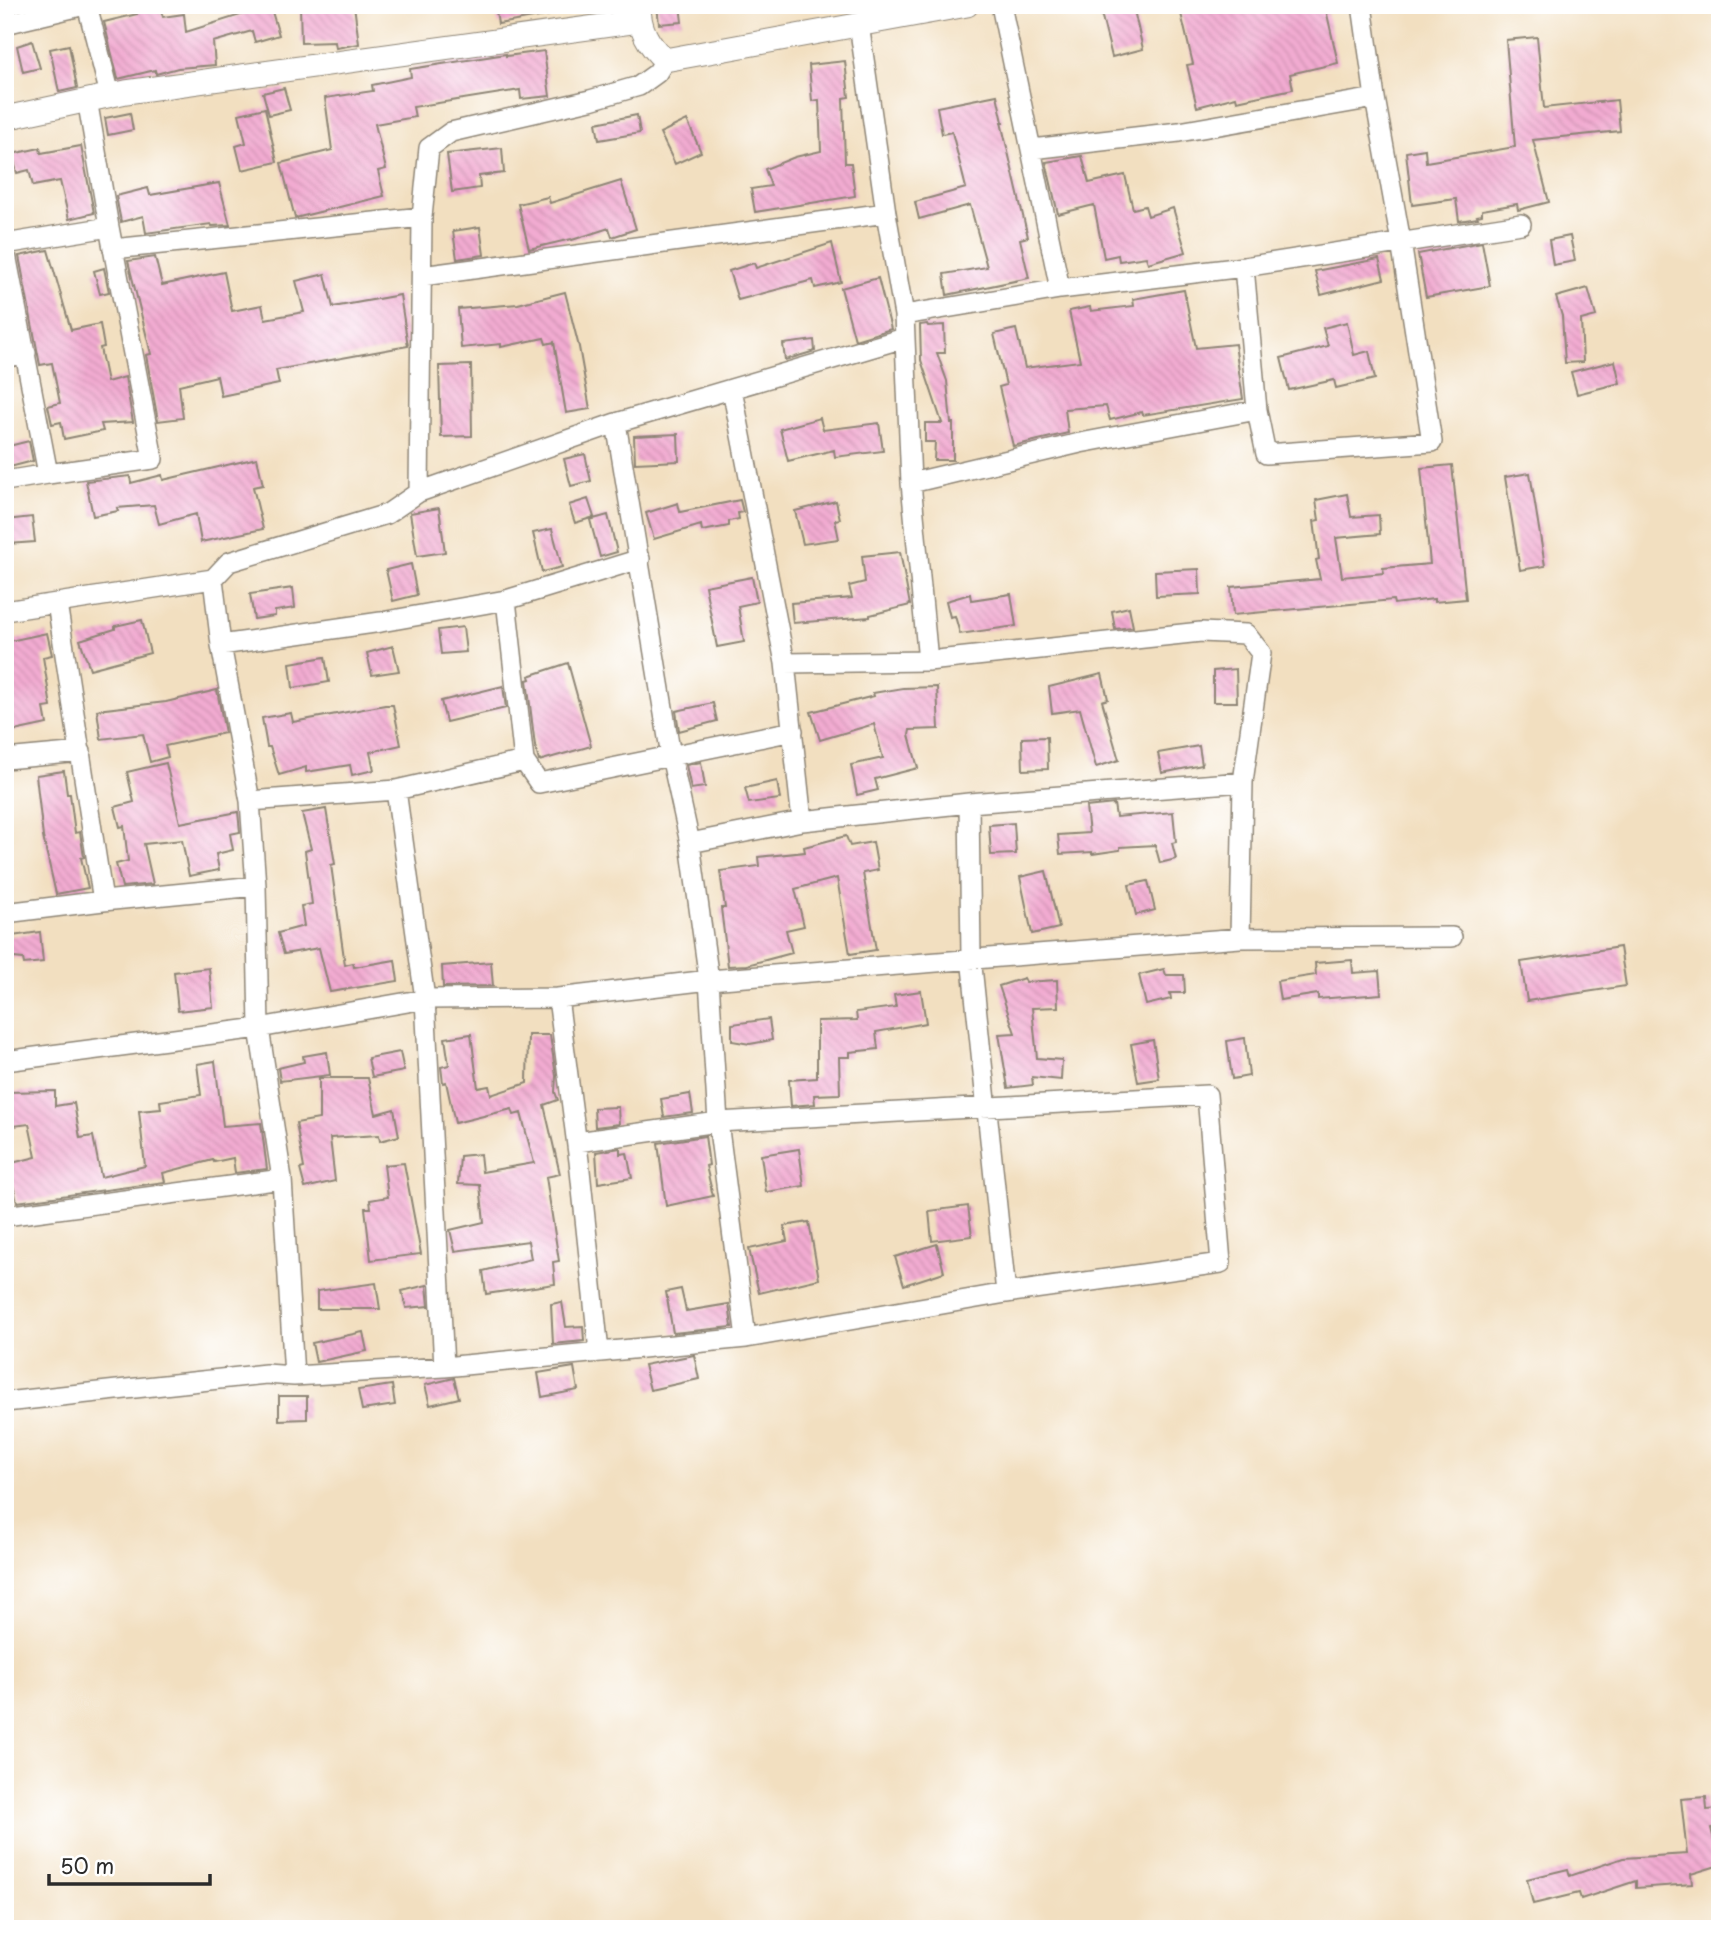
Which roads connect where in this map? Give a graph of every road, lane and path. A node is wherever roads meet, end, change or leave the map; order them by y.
1 (86, 5) edge
2 (967, 5) edge
3 (1001, 5) edge
4 (1362, 5) edge
5 (639, 13) edge
6 (5, 24) edge
7 (859, 24) junction
8 (665, 60) junction
9 (98, 97) junction
10 (1374, 98) junction
11 (5, 118) edge
12 (1032, 149) junction
13 (886, 213) junction
14 (422, 217) junction
15 (1521, 224) dead end
16 (109, 227) junction
17 (1401, 242) junction
18 (5, 247) edge
19 (113, 250) junction
20 (1244, 267) junction
21 (422, 276) junction
22 (1059, 289) junction
23 (904, 315) junction
24 (904, 338) junction
25 (26, 353) junction
26 (5, 358) edge
27 (732, 389) junction
28 (1257, 410) junction
29 (616, 422) junction
30 (48, 474) junction
31 (5, 481) edge
32 (911, 484) junction
33 (419, 492) junction
34 (640, 559) junction
35 (213, 579) junction
36 (506, 600) junction
37 (57, 603) junction
38 (5, 611) edge
39 (220, 645) junction
40 (929, 661) junction
41 (785, 663) junction
42 (793, 731) junction
43 (81, 752) junction
44 (671, 756) junction
45 (5, 759) edge
46 (524, 761) junction
47 (1243, 782) junction
48 (396, 790) junction
49 (250, 801) junction
50 (969, 803) junction
51 (802, 821) junction
52 (690, 843) junction
53 (256, 886) junction
54 (103, 901) junction
55 (5, 913) edge
56 (1452, 937) dead end
57 (1240, 938) junction
58 (971, 957) junction
59 (709, 980) junction
60 (558, 998) junction
61 (425, 999) junction
62 (259, 1028) junction
63 (5, 1061) edge
64 (987, 1108) junction
65 (718, 1122) junction
66 (577, 1142) junction
67 (282, 1179) junction
68 (5, 1216) edge
69 (1006, 1293) junction
70 (746, 1338) junction
71 (599, 1352) junction
72 (444, 1367) junction
73 (294, 1376) junction
74 (5, 1402) edge

1 - 6 street
1 - 9 street
2 - 7 street
3 - 12 street
4 - 10 street
5 - 8 street
5 - 9 street
7 - 8 street
7 - 13 street
8 - 14 street
9 - 11 street
9 - 16 street
10 - 12 street
10 - 17 street
12 - 22 street
13 - 21 street
13 - 23 street
14 - 19 street
14 - 21 street
15 - 17 street
16 - 18 street
16 - 19 street
17 - 20 street
17 - 28 street
18 - 25 street
19 - 30 street
20 - 22 street
20 - 28 street
21 - 33 street
22 - 23 street
23 - 24 street
24 - 27 street
24 - 32 street
25 - 26 street
25 - 30 street
27 - 29 street
27 - 41 street
28 - 32 street
29 - 33 street
29 - 34 street
30 - 31 street
32 - 40 street
33 - 35 street
34 - 36 street
34 - 44 street
35 - 37 street
35 - 39 street
36 - 39 street
36 - 46 street
37 - 38 street
37 - 43 street
39 - 49 street
40 - 41 street
40 - 47 street
41 - 42 street
42 - 44 street
42 - 51 street
43 - 45 street
43 - 54 street
44 - 46 street
44 - 52 street
46 - 48 street
47 - 50 street
47 - 57 street
48 - 49 street
48 - 61 street
49 - 53 street
50 - 51 street
50 - 58 street
51 - 52 street
52 - 59 street
53 - 54 street
53 - 62 street
54 - 55 street
56 - 57 street
57 - 58 street
58 - 59 street
58 - 64 street
59 - 60 street
59 - 65 street
60 - 61 street
60 - 66 street
61 - 62 street
61 - 72 street
62 - 63 street
62 - 67 street
64 - 65 street
64 - 69 street
64 - 69 street
65 - 66 street
65 - 70 street
66 - 71 street
67 - 68 street
67 - 73 street
69 - 70 street
70 - 71 street
71 - 72 street
72 - 73 street
73 - 74 street

